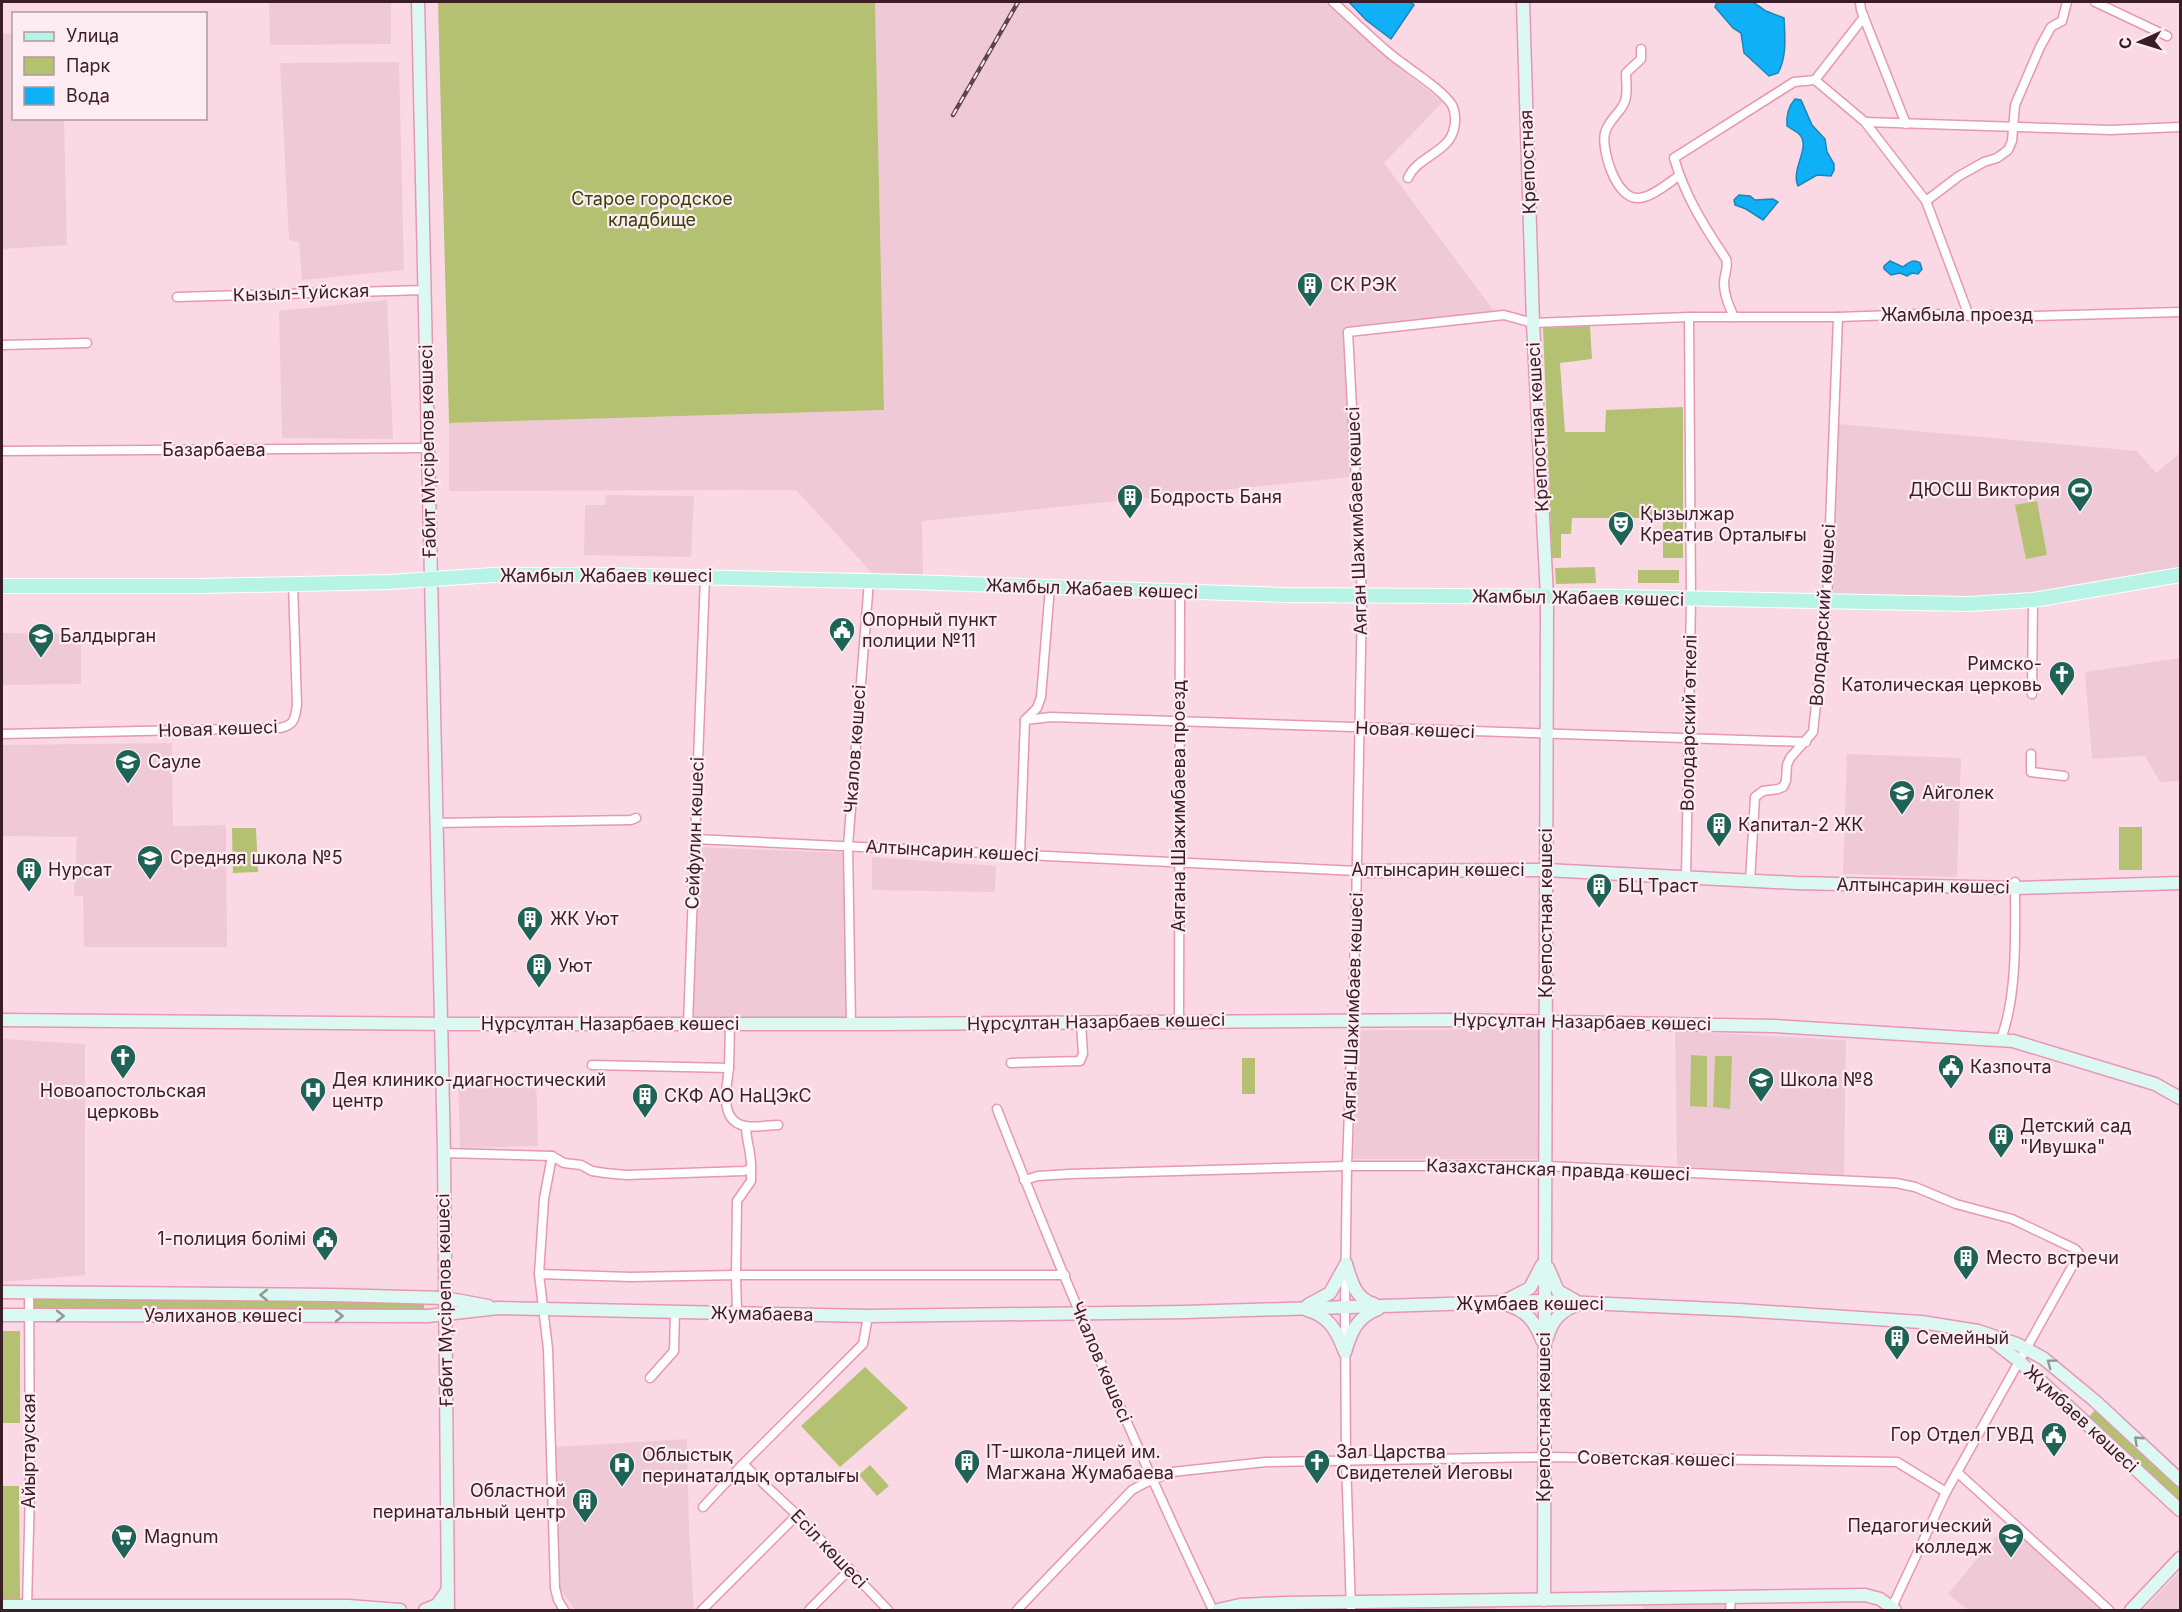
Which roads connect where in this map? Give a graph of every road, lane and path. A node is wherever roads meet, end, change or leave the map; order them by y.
1 (418, 2) edge
2 (1333, 2) edge
3 (1523, 2) edge
4 (1860, 2) edge
5 (2067, 2) edge
6 (2095, 2) edge
7 (1864, 17) junction
8 (2167, 36) dead end
9 (1641, 49) dead end
10 (1815, 80) junction
11 (1865, 122) junction
12 (1906, 124) junction
13 (2013, 127) junction
14 (2181, 127) edge
15 (1679, 176) junction
16 (1408, 178) dead end
17 (1926, 201) junction
18 (425, 290) junction
19 (177, 297) dead end
20 (2181, 312) edge
21 (1969, 316) junction
22 (1689, 317) junction
23 (1734, 317) junction
24 (1838, 317) junction
25 (1533, 323) junction
26 (1348, 332) joint
27 (87, 343) dead end
28 (2, 345) edge
29 (427, 448) junction
30 (2, 451) edge
31 (2181, 575) edge
32 (705, 577) junction
33 (431, 579) junction
34 (869, 581) junction
35 (293, 584) junction
36 (2, 586) edge
37 (1050, 587) junction
38 (1180, 592) junction
39 (1362, 596) junction
40 (1547, 597) junction
41 (1691, 599) junction
42 (2033, 600) junction
43 (1827, 602) junction
44 (2032, 694) dead end
45 (1025, 720) junction
46 (1179, 722) junction
47 (1360, 728) junction
48 (2, 734) edge
49 (1547, 734) junction
50 (1689, 737) junction
51 (1806, 742) junction
52 (2031, 754) dead end
53 (2064, 776) dead end
54 (636, 818) dead end
55 (436, 823) junction
56 (695, 839) junction
57 (848, 846) junction
58 (1020, 855) junction
59 (1179, 862) junction
60 (1546, 870) junction
61 (1357, 871) junction
62 (1686, 878) junction
63 (1750, 881) junction
64 (2181, 882) edge
65 (2015, 885) junction
66 (2, 1020) edge
67 (1354, 1020) junction
68 (1179, 1021) junction
69 (1546, 1021) junction
70 (1081, 1023) junction
71 (440, 1024) junction
72 (688, 1024) junction
73 (730, 1024) junction
74 (851, 1024) junction
75 (2001, 1039) junction
76 (1011, 1063) dead end
77 (592, 1065) dead end
78 (729, 1068) junction
79 (2181, 1098) edge
80 (997, 1109) dead end
81 (778, 1125) dead end
82 (746, 1126) junction
83 (444, 1152) junction
84 (552, 1156) junction
85 (1347, 1166) junction
86 (1546, 1166) junction
87 (751, 1169) junction
88 (1024, 1180) junction
89 (1545, 1259) junction
90 (1346, 1264) junction
91 (539, 1274) junction
92 (736, 1275) junction
93 (1065, 1275) junction
94 (2, 1292) edge
95 (28, 1292) junction
96 (445, 1298) junction
97 (1544, 1302) junction
98 (1500, 1303) junction
99 (1582, 1303) junction
100 (1385, 1306) junction
101 (1345, 1307) junction
102 (498, 1308) junction
103 (542, 1308) junction
104 (1300, 1308) junction
105 (675, 1312) junction
106 (1080, 1312) junction
107 (737, 1313) junction
108 (445, 1315) junction
109 (2, 1316) edge
110 (28, 1316) junction
111 (868, 1316) junction
112 (1978, 1331) junction
113 (1544, 1347) junction
114 (2026, 1349) junction
115 (1345, 1352) junction
116 (2019, 1361) junction
117 (650, 1378) dead end
118 (1545, 1457) junction
119 (1346, 1460) junction
120 (743, 1464) junction
121 (1957, 1472) junction
122 (1151, 1480) junction
123 (2181, 1480) edge
124 (1946, 1492) junction
125 (703, 1507) dead end
126 (2181, 1510) edge
127 (797, 1515) junction
128 (2181, 1558) edge
129 (850, 1569) junction
130 (448, 1590) junction
131 (1730, 1604) edge
132 (1544, 1605) edge
133 (2, 1606) edge
134 (348, 1606) junction
135 (1351, 1606) edge
136 (27, 1608) edge
137 (1893, 1609) edge
138 (369, 1611) edge
139 (400, 1611) edge
140 (425, 1611) edge
141 (448, 1611) edge
142 (564, 1611) edge
143 (702, 1611) edge
144 (809, 1611) edge
145 (888, 1611) edge
146 (1017, 1611) edge
147 (1213, 1611) edge
148 (1218, 1611) edge
149 (2109, 1611) edge
150 (2131, 1611) edge

1 - 18 main road, Ғабит Мүсірепов көшесі
2 - 16 street
3 - 25 main road, Крепостная
4 - 7 street
5 - 13 street
6 - 8 street
7 - 10 street
7 - 12 street
9 - 15 street
10 - 11 street
10 - 15 street
11 - 12 street
11 - 17 street
12 - 13 street
13 - 14 street
13 - 17 street
15 - 23 street
17 - 21 street
18 - 19 street, Кызыл-Туйская
18 - 29 main road, Ғабит Мүсірепов көшесі
20 - 21 street, Жамбыла проезд
21 - 24 street, Жамбыла проезд
22 - 23 street, Жамбыла проезд
22 - 25 street, Жамбыла проезд
22 - 41 street, Володарский өткелі
23 - 24 street, Жамбыла проезд
24 - 43 street, Володарский көшесі
25 - 26 street, Жамбыла проезд
25 - 40 main road, Крепостная көшесі
26 - 39 street, Аяган Шажимбаев көшесі
27 - 28 street
29 - 30 street, Базарбаева
29 - 33 main road, Ғабит Мүсірепов көшесі
31 - 42 main road, Жамбыл Жабаев көшесі
32 - 33 main road, Жамбыл Жабаев көшесі
32 - 34 main road, Жамбыл Жабаев көшесі
32 - 56 street, Сейфулин көшесі
33 - 35 main road, Жамбыл Жабаев көшесі
33 - 55 main road, Ғабит Мүсірепов көшесі
34 - 37 main road, Жамбыл Жабаев көшесі
34 - 57 street, Чкалов көшесі
35 - 36 main road, Жамбыл Жабаев көшесі
35 - 48 street, Новая көшесі
37 - 38 main road, Жамбыл Жабаев көшесі
37 - 45 street
38 - 39 main road, Жамбыл Жабаев көшесі
38 - 46 street, Аягана Шажимбаева проезд
39 - 40 main road, Жамбыл Жабаев көшесі
39 - 47 street, Аяган Шажимбаев көшесі
40 - 41 main road, Жамбыл Жабаев көшесі
40 - 49 main road, Крепостная көшесі
41 - 43 main road, Жамбыл Жабаев көшесі
41 - 50 street, Володарский өткелі
42 - 43 main road, Жамбыл Жабаев көшесі
42 - 44 street
43 - 51 street, Володарский көшесі
45 - 46 street, Новая көшесі
45 - 58 street
46 - 47 street, Новая көшесі
46 - 59 street, Аягана Шажимбаева проезд
47 - 49 street, Новая көшесі
47 - 61 street, Аяган Шажимбаев көшесі
49 - 50 street, Новая көшесі
49 - 60 main road, Крепостная көшесі
50 - 51 street, Новая көшесі
50 - 62 street, Володарский өткелі
51 - 63 street, Володарский көшесі
52 - 53 street
54 - 55 street
55 - 71 main road, Ғабит Мүсірепов көшесі
56 - 57 street, Алтынсарин көшесі
56 - 72 street, Сейфулин көшесі
57 - 58 street, Алтынсарин көшесі
57 - 74 street, Чкалов көшесі
58 - 59 street, Алтынсарин көшесі
59 - 61 street, Алтынсарин көшесі
59 - 68 street, Аягана Шажимбаева проезд
60 - 61 main road, Алтынсарин көшесі
60 - 62 main road, Алтынсарин көшесі
60 - 69 main road, Крепостная көшесі
61 - 67 street, Аяган Шажимбаев көшесі
62 - 63 main road, Алтынсарин көшесі
63 - 65 main road, Алтынсарин көшесі
64 - 65 main road, Алтынсарин көшесі
65 - 75 street
66 - 71 main road, Нұрсұлтан Назарбаев көшесі
67 - 68 main road, Нұрсұлтан Назарбаев көшесі
67 - 69 main road, Нұрсұлтан Назарбаев көшесі
67 - 85 street, Аяган Шажимбаев көшесі
68 - 70 main road, Нұрсұлтан Назарбаев көшесі
69 - 75 main road, Нұрсұлтан Назарбаев көшесі
69 - 86 main road, Крепостная көшесі
70 - 74 main road, Нұрсұлтан Назарбаев көшесі
70 - 76 street
71 - 72 main road, Нұрсұлтан Назарбаев көшесі
71 - 83 main road, Ғабит Мүсірепов көшесі
72 - 73 main road, Нұрсұлтан Назарбаев көшесі
73 - 74 main road, Нұрсұлтан Назарбаев көшесі
73 - 78 street
75 - 79 main road, Нұрсұлтан Назарбаев көшесі
77 - 78 street
78 - 82 street
80 - 88 street, Чкалов көшесі
81 - 82 street
82 - 87 street
83 - 84 street
83 - 96 main road, Ғабит Мүсірепов көшесі
84 - 87 street
84 - 91 street
85 - 86 street, Казахстанская правда көшесі
85 - 88 street, Казахстанская правда көшесі
85 - 90 street, Аяган Шажимбаев көшесі
86 - 89 main road, Крепостная көшесі
86 - 114 street, Казахстанская правда көшесі
87 - 92 street
88 - 93 street, Чкалов көшесі
89 - 97 main road, Крепостная көшесі
89 - 98 main road
89 - 99 main road
90 - 100 main road
90 - 101 street, Аяган Шажимбаев көшесі
90 - 104 main road
91 - 92 street
91 - 103 street
92 - 93 street
92 - 107 street
93 - 106 street, Чкалов көшесі
94 - 95 main road, Уәлиханов көшесі
96 -> 95 main road, Уәлиханов көшесі
95 - 110 street, Айыртауская
96 - 102 main road
96 - 108 main road, Ғабит Мүсірепов көшесі
97 - 98 main road, Жұмбаев көшесі
97 - 99 main road, Жұмбаев көшесі
97 - 113 main road, Крепостная көшесі
98 - 100 main road, Жұмбаев көшесі
98 - 113 main road
99 - 112 main road, Жұмбаев көшесі
99 - 113 main road
100 - 101 main road, Жұмбаев көшесі
100 - 115 main road
101 - 104 main road, Жұмбаев көшесі
101 - 115 street, Аяган Шажимбаев көшесі
102 - 103 main road, Жумабаева
102 - 108 main road, Жумабаева
103 - 105 main road, Жумабаева
103 - 142 street
104 - 106 main road, Жұмбаев көшесі
104 - 115 main road
105 - 107 main road, Жумабаева
105 - 117 street
106 - 111 main road, Жумабаева
106 - 122 street, Чкалов көшесі
107 - 111 main road, Жумабаева
110 -> 108 main road, Уәлиханов көшесі
108 - 130 main road, Ғабит Мүсірепов көшесі
109 - 110 main road, Уәлиханов көшесі
110 - 136 street, Айыртауская
111 - 120 street
112 - 114 main road, Жұмбаев көшесі
112 - 116 main road, Жұмбаев көшесі
113 - 118 main road, Крепостная көшесі
114 - 116 street
123 -> 114 main road, Жұмбаев көшесі
115 - 119 street, Аяган Шажимбаев көшесі
116 - 121 street
116 - 126 main road, Жұмбаев көшесі
118 - 119 street, Советская көшесі
118 - 124 street, Советская көшесі
118 - 132 main road, Крепостная көшесі
119 - 122 street, Советская көшесі
119 - 135 street, Аяган Шажимбаев көшесі
120 - 125 street
120 - 127 street, Есіл көшесі
121 - 124 street
121 - 149 street
122 - 146 street, Советская көшесі
122 - 147 street, Чкалов көшесі
124 - 137 street
127 - 129 street, Есіл көшесі
127 - 143 street
128 - 150 main road
129 - 144 street
129 - 145 street, Есіл көшесі
130 - 140 main road
130 - 141 main road, Ғабит Мүсірепов көшесі
131 - 132 main road
131 - 137 main road
132 - 135 main road
133 - 136 main road
134 - 136 main road
134 - 138 main road
134 - 139 main road
135 - 148 main road

